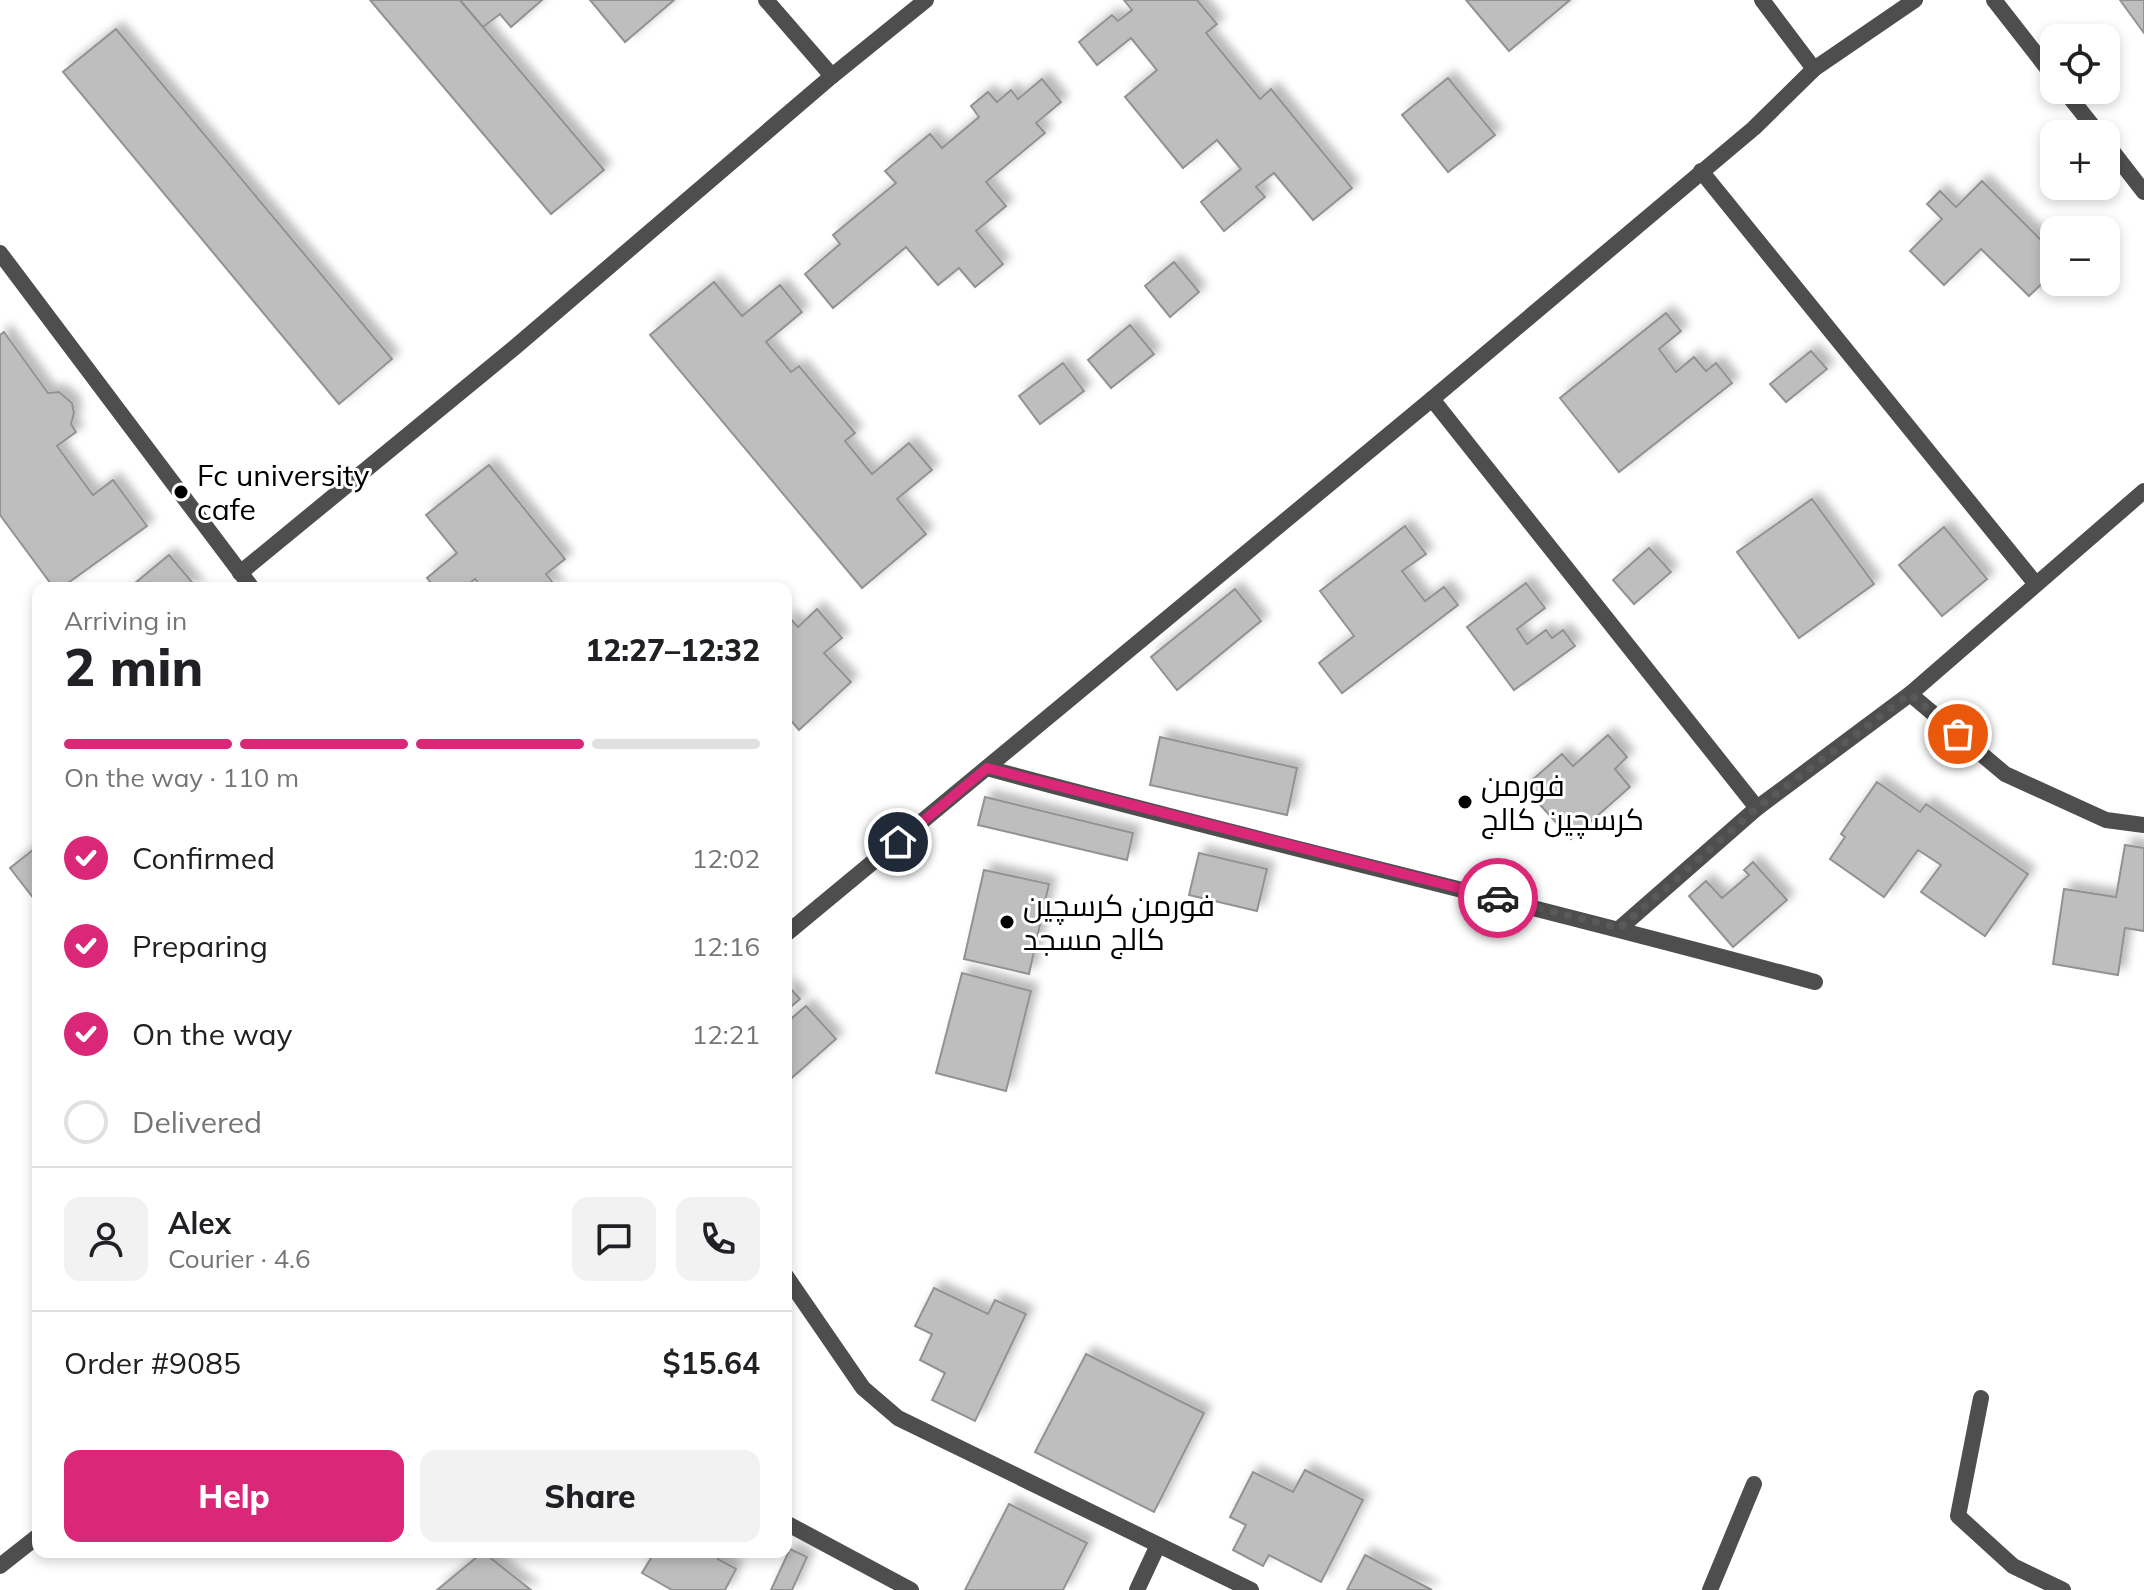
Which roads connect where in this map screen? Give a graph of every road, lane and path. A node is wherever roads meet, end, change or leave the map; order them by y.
1 (766, 0) edge
2 (926, 0) edge
3 (1762, 0) edge
4 (1915, 0) edge
5 (1994, 0) edge
6 (2040, 59) edge
7 (1814, 69) junction
8 (832, 76) junction
9 (2075, 104) edge
10 (2088, 120) edge
11 (2120, 161) edge
12 (1701, 171) junction
13 (2144, 192) edge
14 (0, 253) edge
15 (1432, 399) junction
16 (2144, 491) edge
17 (240, 573) junction
18 (247, 582) edge
19 (2035, 583) junction
20 (1910, 694) junction
21 (987, 768) junction
22 (1757, 808) junction
23 (2144, 825) edge
24 (1620, 928) junction
25 (792, 929) edge
26 (1815, 982) dead end
27 (792, 1285) edge
28 (1981, 1398) dead end
29 (1754, 1484) dead end
30 (792, 1526) edge
31 (32, 1541) edge
32 (1158, 1545) junction
33 (0, 1566) edge
34 (911, 1590) edge
35 (1137, 1590) edge
36 (1251, 1590) edge
37 (1710, 1590) edge
38 (2063, 1590) edge

1 - 8 street
2 - 8 street
3 - 7 street
4 - 7 street
5 - 6 street
7 - 12 street
8 - 17 street
9 - 10 street
11 - 13 street
12 - 15 street
12 - 19 street
14 - 17 street
15 - 21 street
15 - 22 street
16 - 19 street
17 - 18 street
19 - 20 street
20 - 22 street
20 - 23 street
21 - 24 street
21 - 25 street
22 - 24 street
24 - 26 street
27 - 32 street
28 - 38 street
29 - 37 street
30 - 34 street
31 - 33 street
32 - 35 street
32 - 36 street

